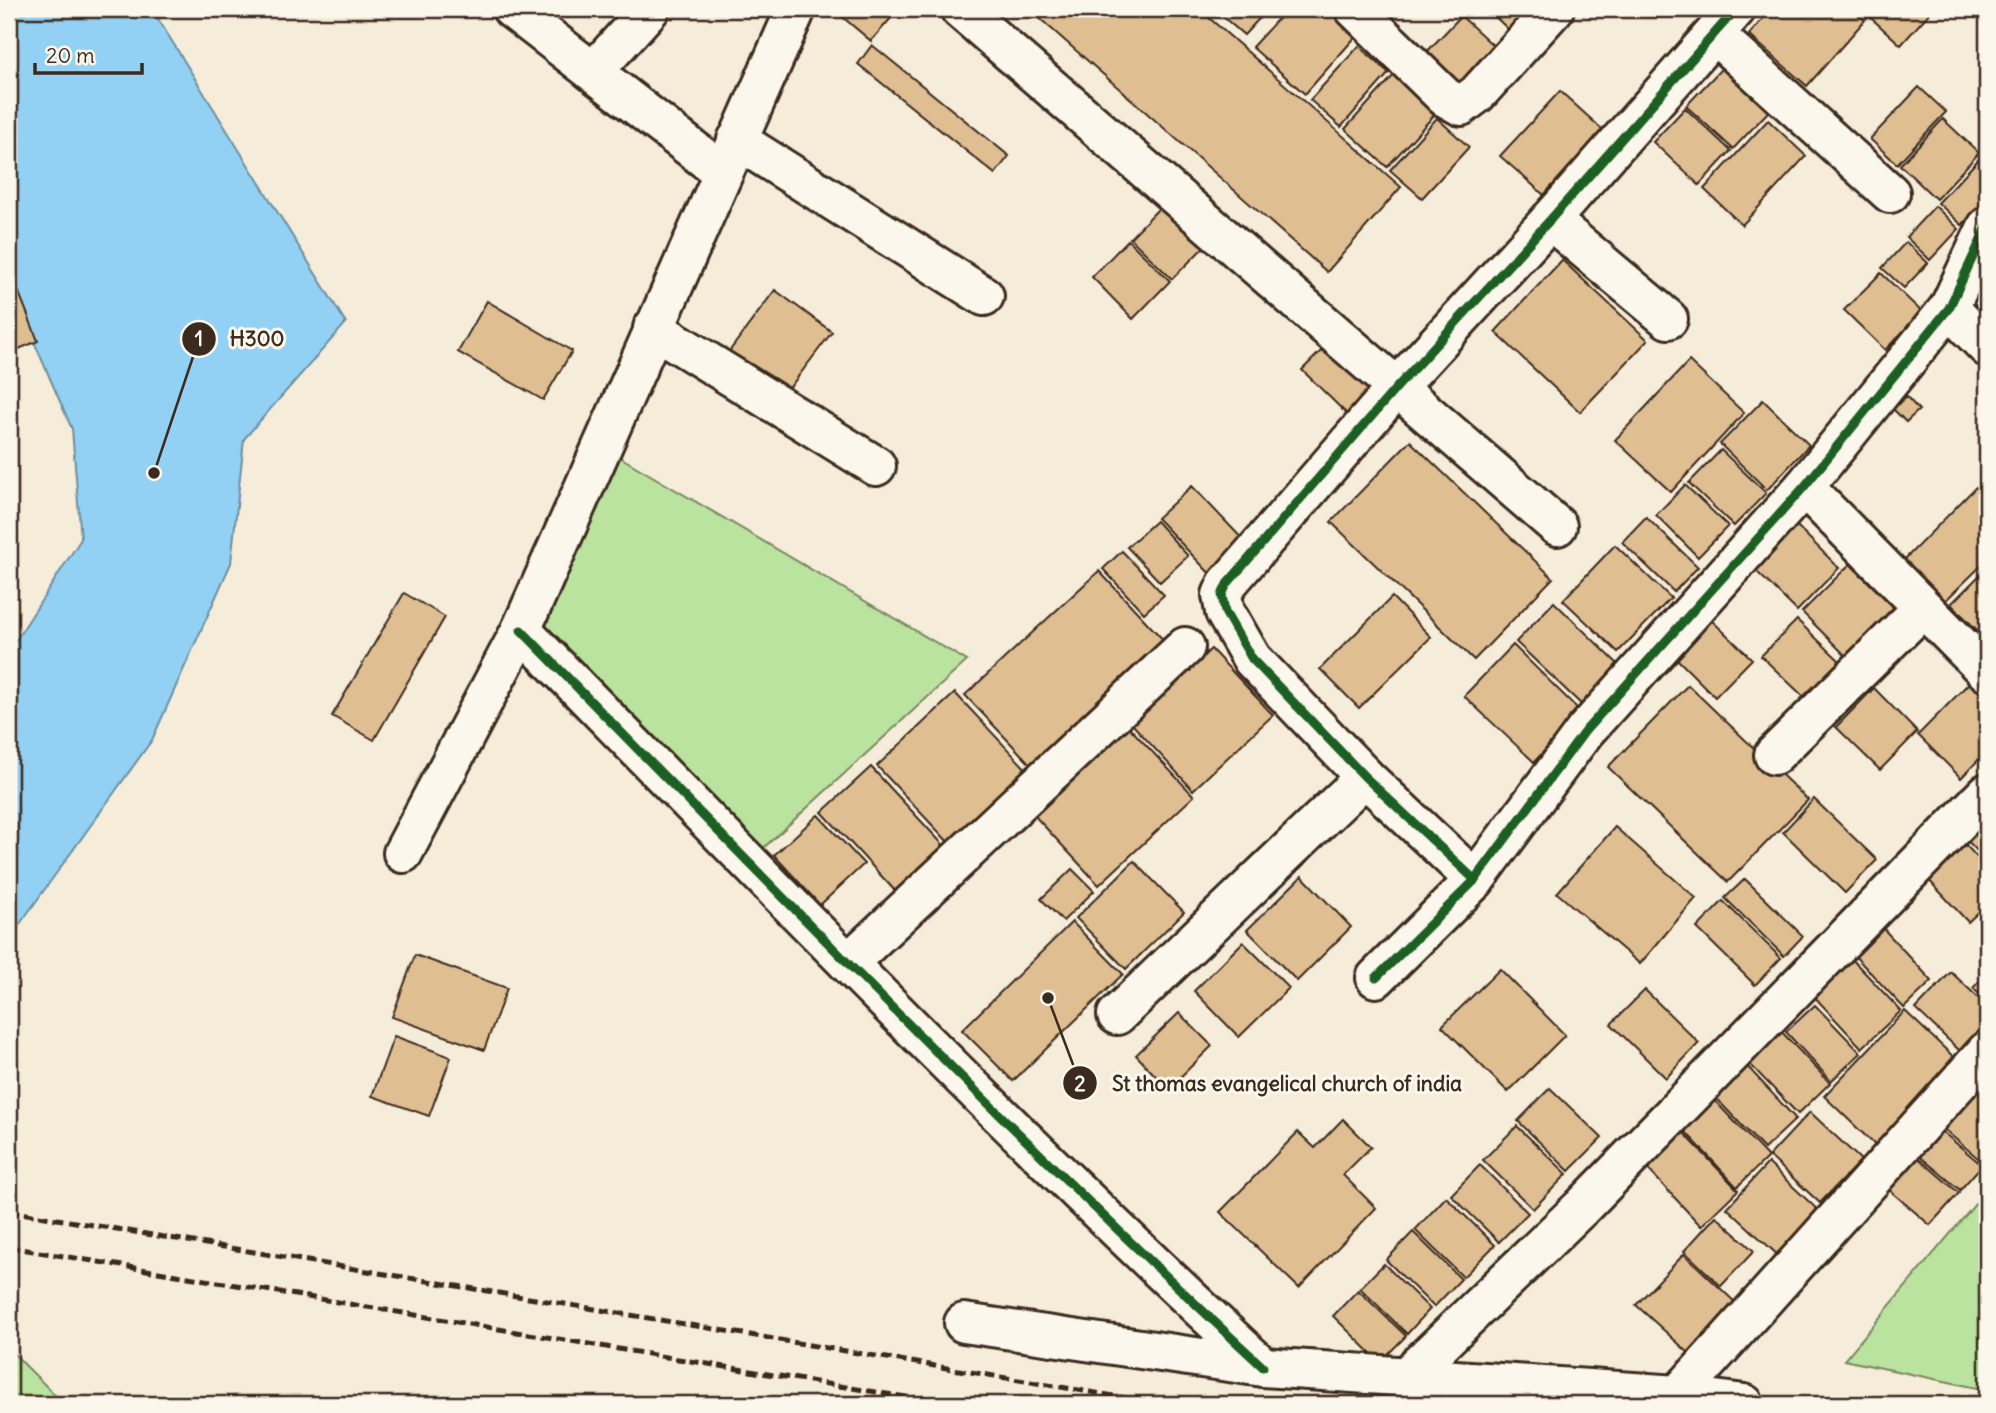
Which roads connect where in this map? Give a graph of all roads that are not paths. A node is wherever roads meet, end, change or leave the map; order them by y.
1 (512, 9) edge
2 (650, 9) edge
3 (796, 9) edge
4 (960, 9) edge
5 (1355, 9) edge
6 (1554, 9) edge
7 (1726, 22) edge
8 (593, 72) junction
9 (729, 156) junction
10 (1890, 193) dead end
11 (1550, 220) junction
12 (1987, 227) edge
13 (984, 296) dead end
14 (1950, 308) junction
15 (1668, 319) dead end
16 (653, 328) junction
17 (1987, 347) edge
18 (1397, 387) junction
19 (876, 466) dead end
20 (1804, 487) junction
21 (1557, 526) dead end
22 (1923, 608) junction
23 (521, 631) junction
24 (1185, 647) dead end
25 (1987, 672) edge
26 (1774, 755) dead end
27 (1365, 777) junction
28 (1987, 793) edge
29 (403, 853) dead end
30 (1475, 880) junction
31 (848, 963) junction
32 (1377, 978) dead end
33 (1117, 1015) dead end
34 (1987, 1051) edge
35 (964, 1323) dead end
36 (1262, 1367) junction
37 (1407, 1376) junction
38 (1678, 1395) junction
39 (1744, 1404) edge

1 - 8 street
2 - 8 street
3 - 9 street
4 - 18 street
5 - 6 street
7 - 10 street
7 - 11 street
8 - 9 street
9 - 13 street
9 - 16 street
11 - 15 street
11 - 18 street
12 - 14 street
14 - 17 street
14 - 20 street
16 - 19 street
16 - 23 street
18 - 21 street
18 - 27 street
20 - 22 street
20 - 30 street
22 - 25 street
22 - 26 street
23 - 29 street
23 - 31 street
24 - 31 street
27 - 30 street
27 - 33 street
28 - 37 street
30 - 32 street
31 - 36 street
34 - 38 street
35 - 36 street
36 - 37 street
37 - 38 street
38 - 39 street

